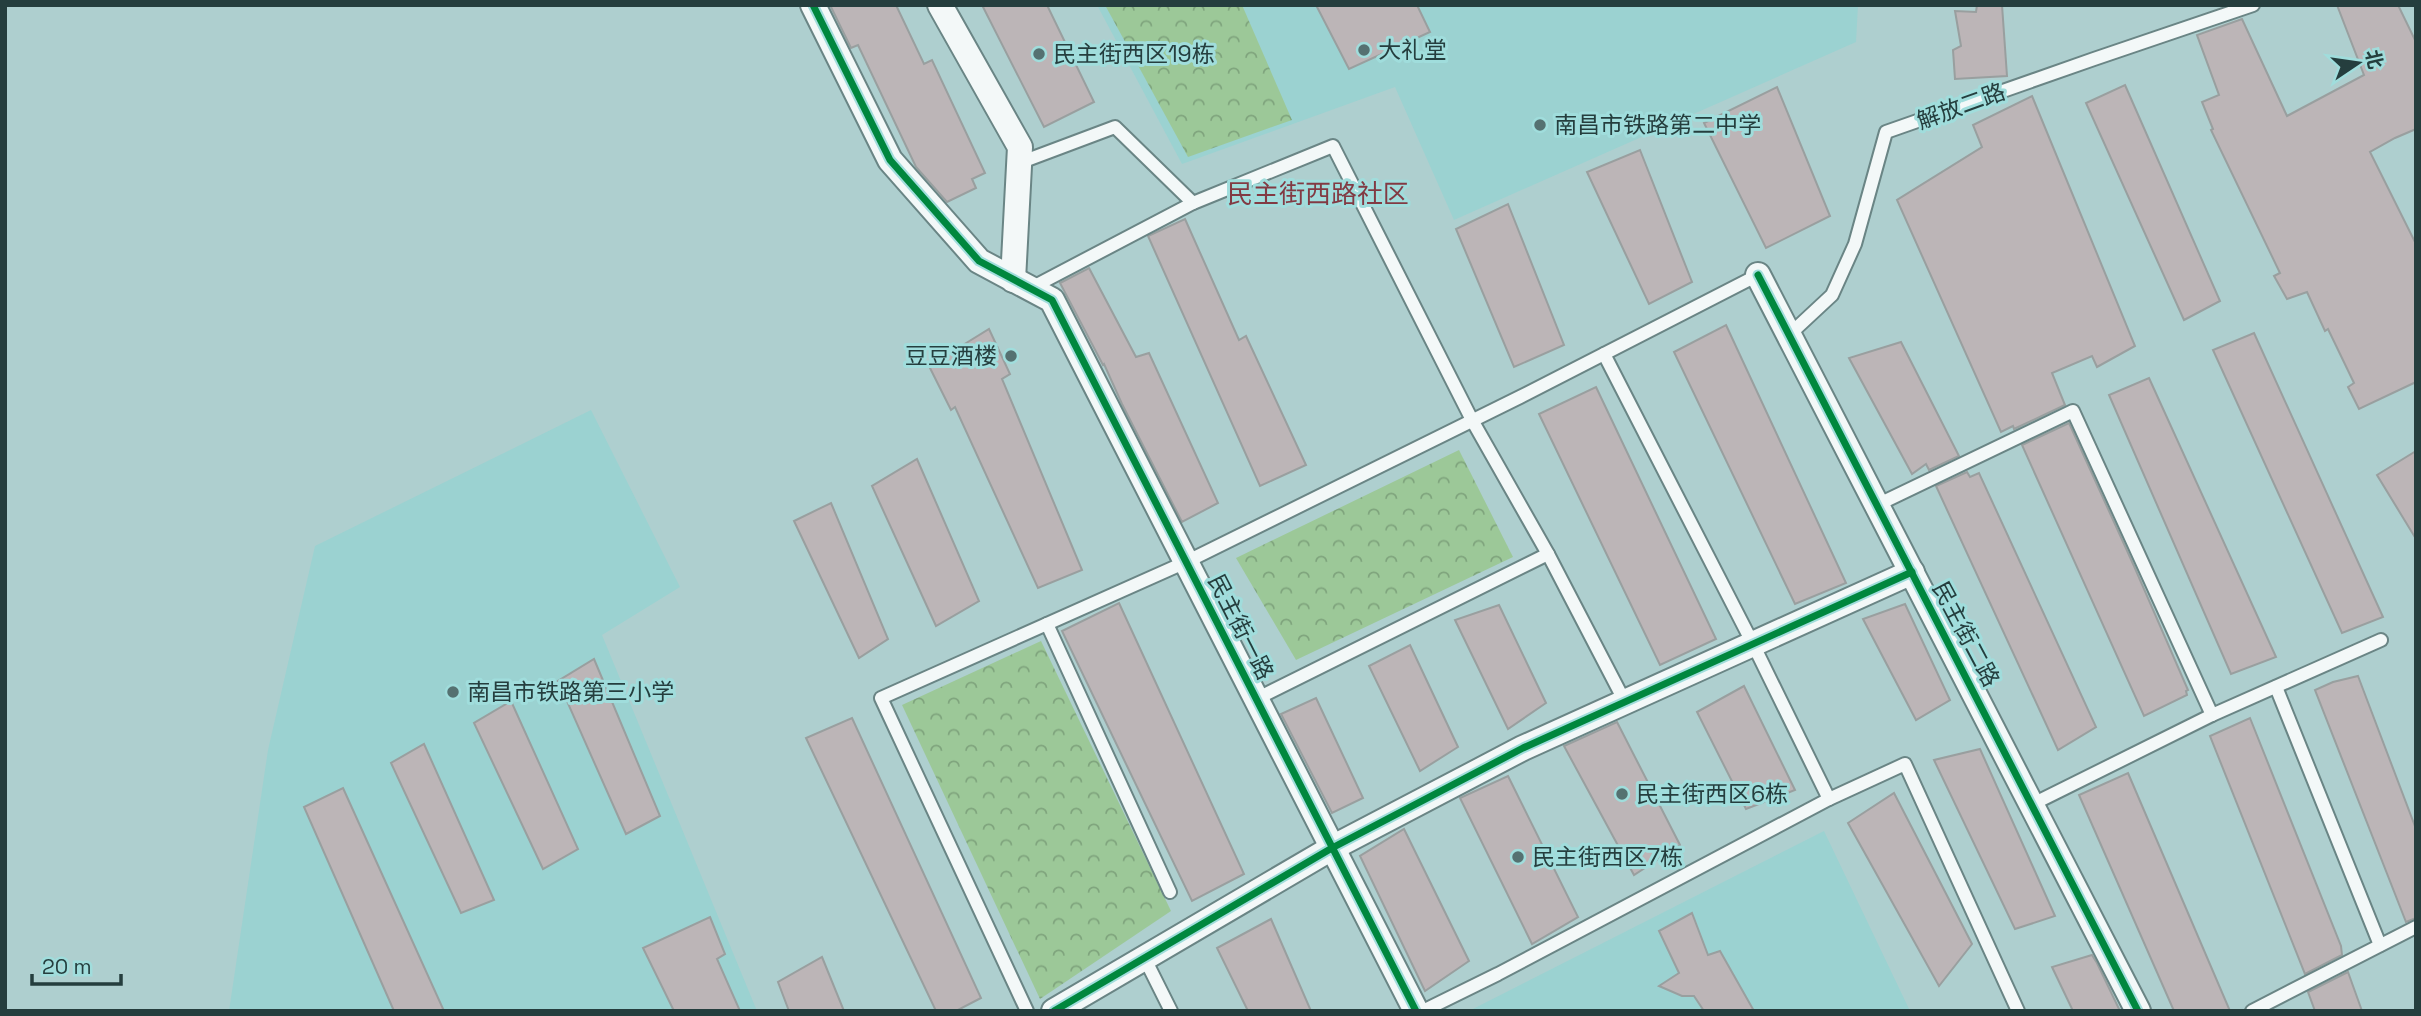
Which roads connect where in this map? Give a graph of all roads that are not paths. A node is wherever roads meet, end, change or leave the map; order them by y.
1 (813, 5) edge
2 (940, 5) edge
3 (2253, 5) edge
4 (1019, 163) junction
5 (1193, 203) junction
6 (1758, 275) joint
7 (1022, 284) junction
8 (1789, 335) junction
9 (1604, 354) junction
10 (1472, 420) junction
11 (1877, 505) junction
12 (1548, 554) junction
13 (1186, 562) junction
14 (1912, 572) junction
15 (1047, 624) junction
16 (2381, 640) dead end
17 (1753, 644) junction
18 (2276, 687) junction
19 (1256, 699) junction
20 (1625, 702) junction
21 (2212, 715) junction
22 (1829, 799) junction
23 (2033, 804) junction
24 (1332, 848) junction
25 (1170, 891) dead end
26 (2416, 928) edge
27 (2380, 945) junction
28 (1145, 958) junction
29 (1027, 1011) edge
30 (1054, 1011) edge
31 (1171, 1011) edge
32 (1416, 1011) edge
33 (1423, 1011) edge
34 (2018, 1011) edge
35 (2138, 1011) edge
36 (2252, 1011) edge

1 - 7 street, 民主街一路
2 - 4 street
3 - 8 lane, 解放二路
4 - 5 lane
4 - 7 street
5 - 7 lane
5 - 10 lane
6 - 8 street, 民主街二路
6 - 9 lane
7 - 13 street, 民主街一路
8 - 11 street, 民主街二路
9 - 10 lane
9 - 17 lane
10 - 12 lane
10 - 13 lane
11 - 14 street, 民主街二路
11 - 21 lane
12 - 19 lane
12 - 20 lane
13 - 15 lane
13 - 19 street, 民主街一路
14 - 17 street
14 - 23 street, 民主街二路
15 - 25 lane
15 - 29 lane
16 - 18 lane
17 - 20 street
17 - 22 lane
18 - 21 lane
18 - 27 lane
19 - 24 street, 民主街一路
20 - 24 street
21 - 23 lane
22 - 33 lane
22 - 34 lane
23 - 35 street, 民主街二路
24 - 28 street
24 - 32 street, 民主街一路
26 - 27 lane
27 - 36 lane
28 - 30 street
28 - 31 lane

